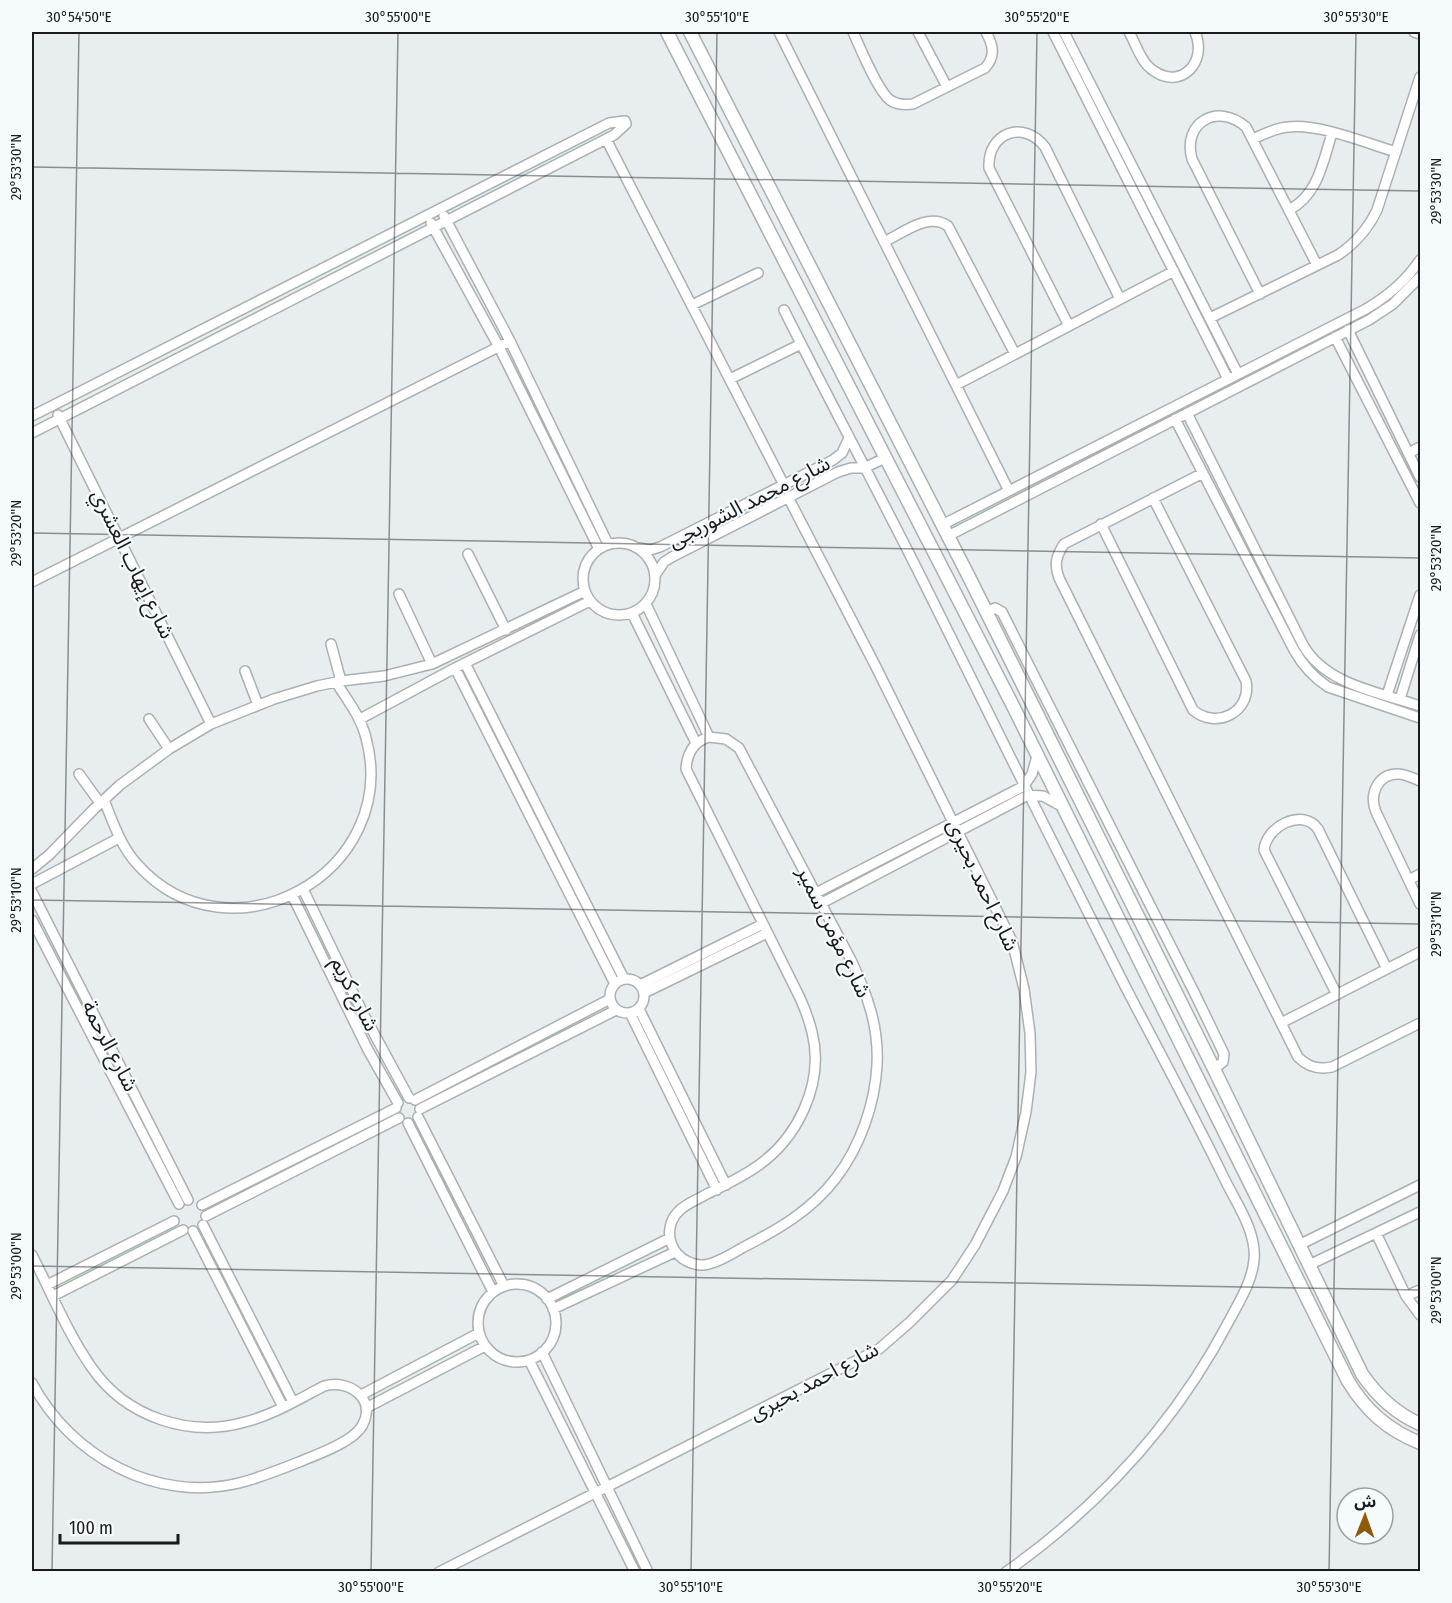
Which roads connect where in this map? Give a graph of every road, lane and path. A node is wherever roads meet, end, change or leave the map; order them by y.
1 (667, 32) edge
2 (690, 32) edge
3 (778, 32) edge
4 (853, 32) edge
5 (918, 32) edge
6 (986, 32) edge
7 (1129, 32) edge
8 (1195, 32) edge
9 (1414, 32) edge
10 (1060, 34) edge
11 (1420, 34) edge
12 (1420, 77) edge
13 (947, 87) junction
14 (737, 126) junction
15 (1332, 133) junction
16 (719, 135) junction
17 (606, 139) junction
18 (1252, 139) junction
19 (1396, 152) junction
20 (1135, 171) junction
21 (1126, 176) junction
22 (440, 209) junction
23 (1289, 210) junction
24 (427, 216) junction
25 (446, 220) junction
26 (433, 227) junction
27 (884, 242) junction
28 (1420, 260) edge
29 (1317, 265) junction
30 (1174, 271) junction
31 (758, 273) dead end
32 (1420, 277) edge
33 (1260, 294) junction
34 (1120, 299) junction
35 (692, 305) junction
36 (784, 310) dead end
37 (1210, 318) junction
38 (1068, 326) junction
39 (1348, 330) junction
40 (1335, 337) junction
41 (510, 341) junction
42 (801, 344) junction
43 (498, 346) junction
44 (1015, 354) junction
45 (1238, 375) junction
46 (730, 379) junction
47 (1228, 380) junction
48 (956, 385) junction
49 (870, 386) junction
50 (852, 395) junction
51 (53, 404) junction
52 (1187, 413) junction
53 (32, 416) edge
54 (60, 418) junction
55 (1176, 419) junction
56 (32, 433) edge
57 (849, 438) junction
58 (1420, 447) edge
59 (1409, 453) junction
60 (885, 458) junction
61 (864, 468) junction
62 (1203, 473) junction
63 (1420, 477) edge
64 (784, 485) junction
65 (1009, 491) junction
66 (1153, 498) junction
67 (789, 499) junction
68 (1420, 503) edge
69 (1101, 524) junction
70 (945, 530) junction
71 (120, 537) junction
72 (608, 544) junction
73 (639, 548) junction
74 (599, 549) junction
75 (468, 554) dead end
76 (656, 574) junction
77 (32, 582) edge
78 (585, 591) junction
79 (399, 594) dead end
80 (1420, 595) edge
81 (591, 602) junction
82 (646, 604) junction
83 (986, 612) junction
84 (632, 613) junction
85 (506, 630) junction
86 (1420, 635) edge
87 (331, 644) dead end
88 (465, 663) junction
89 (432, 664) junction
90 (455, 668) junction
91 (245, 671) dead end
92 (339, 681) junction
93 (1386, 695) junction
94 (1029, 698) junction
95 (1400, 699) junction
96 (258, 705) junction
97 (1013, 706) junction
98 (1420, 706) edge
99 (1420, 718) edge
100 (149, 719) dead end
101 (360, 719) junction
102 (211, 724) junction
103 (709, 737) junction
104 (696, 743) junction
105 (169, 749) junction
106 (1037, 756) junction
107 (79, 774) dead end
108 (1420, 781) edge
109 (1024, 786) junction
110 (1028, 795) junction
111 (102, 801) junction
112 (1063, 807) junction
113 (954, 822) junction
114 (959, 832) junction
115 (119, 838) junction
116 (32, 869) edge
117 (1420, 874) edge
118 (1409, 880) junction
119 (32, 884) edge
120 (303, 889) junction
121 (32, 892) edge
122 (816, 893) junction
123 (292, 895) junction
124 (822, 903) junction
125 (1420, 904) edge
126 (32, 920) edge
127 (763, 924) junction
128 (767, 933) junction
129 (330, 946) junction
130 (320, 952) junction
131 (1420, 952) edge
132 (1387, 969) junction
133 (619, 981) junction
134 (1173, 988) junction
135 (642, 989) junction
136 (1336, 995) junction
137 (1157, 996) junction
138 (609, 999) junction
139 (616, 1010) junction
140 (635, 1011) junction
141 (1281, 1023) junction
142 (1420, 1023) edge
143 (1214, 1069) junction
144 (412, 1099) junction
145 (400, 1113) junction
146 (419, 1113) junction
147 (1257, 1159) junction
148 (1242, 1166) junction
149 (726, 1185) junction
150 (1420, 1185) edge
151 (717, 1190) junction
152 (184, 1202) junction
153 (202, 1205) junction
154 (1420, 1212) edge
155 (204, 1220) junction
156 (174, 1221) junction
157 (188, 1231) junction
158 (1376, 1233) junction
159 (670, 1238) junction
160 (1299, 1245) junction
161 (675, 1252) junction
162 (32, 1255) edge
163 (1309, 1265) junction
164 (47, 1285) junction
165 (504, 1286) junction
166 (1420, 1290) edge
167 (493, 1292) junction
168 (53, 1296) junction
169 (1406, 1296) junction
170 (547, 1299) junction
171 (553, 1309) junction
172 (1420, 1315) edge
173 (479, 1333) junction
174 (485, 1346) junction
175 (542, 1353) junction
176 (529, 1359) junction
177 (32, 1383) edge
178 (361, 1395) junction
179 (293, 1402) junction
180 (283, 1407) junction
181 (366, 1408) junction
182 (1420, 1424) edge
183 (1420, 1443) edge
184 (606, 1487) junction
185 (595, 1492) junction
186 (439, 1572) edge
187 (635, 1572) edge
188 (648, 1572) edge
189 (1006, 1572) edge

1 - 16 street
2 - 14 street
3 - 27 street
4 - 13 street
5 - 13 street
6 - 13 street
7 - 8 street
9 - 11 street
10 - 20 street
10 - 21 street
12 - 19 street
14 - 16 street
14 - 49 street
15 - 18 street
15 - 19 street
15 - 23 street
16 - 50 street
17 - 22 street
17 - 25 street
17 - 35 street
18 - 23 street
18 - 33 street
19 - 29 street
20 - 21 street
20 - 37 street
21 - 30 street
22 - 24 street
22 - 25 street
23 - 29 street
24 - 26 street
24 - 51 street
25 - 26 street
25 - 41 street
26 - 43 street
26 - 54 street
27 - 44 street
27 - 48 street
28 - 45 street
29 - 33 street
30 - 34 street
30 - 47 street
31 - 35 street
32 - 39 street
33 - 37 street
34 - 38 street
34 - 38 street
35 - 46 street
36 - 42 street
37 - 45 street
38 - 44 street
39 - 40 street
39 - 59 street
40 - 52 street
40 - 68 street
41 - 43 street
41 - 72 street
42 - 46 street
42 - 57 street
43 - 71 street
43 - 74 street
44 - 48 street
45 - 47 street
46 - 64 street
47 - 65 street
48 - 65 street
49 - 50 street
49 - 70 street
50 - 60 street
51 - 53 street
51 - 54 street, شارع إيهاب العشري
52 - 55 street
52 - 93 street
54 - 56 street
54 - 71 street, شارع إيهاب العشري
55 - 62 street
55 - 70 street
57 - 61 street
57 - 64 street, شارع محمد الشوربجى
58 - 59 street
59 - 63 street
60 - 61 street, شارع محمد الشوربجى
60 - 97 street
61 - 67 street, شارع محمد الشوربجى
61 - 109 street
62 - 66 street
62 - 99 street
64 - 73 street, شارع محمد الشوربجى
65 - 70 street
66 - 69 street
66 - 69 street
67 - 76 street, شارع محمد الشوربجى
67 - 113 street, شارع احمد بحيرى
69 - 141 street
70 - 83 street
71 - 77 street
71 - 102 street, شارع إيهاب العشري
72 - 73 street
72 - 74 street
73 - 76 street
74 - 78 street
75 - 85 street
76 - 82 street
78 - 81 street
78 - 85 street
79 - 89 street
80 - 93 street
81 - 84 street
81 - 88 street
82 - 84 street
82 - 103 street
83 - 94 street
83 - 143 street
84 - 104 street
85 - 89 street
86 - 95 street
87 - 92 street
88 - 90 street
88 - 133 street
89 - 92 street
90 - 101 street
90 - 133 street
91 - 96 street
92 - 96 street
92 - 101 street
93 - 95 street
94 - 97 street
94 - 134 street
95 - 98 street
96 - 102 street
97 - 106 street
100 - 105 street
101 - 120 street
102 - 105 street
103 - 104 street
103 - 122 street, شارع مؤمن سمير
104 - 127 street
105 - 111 street
106 - 109 street
106 - 112 street
107 - 111 street
108 - 118 street
109 - 110 street
109 - 113 street
110 - 112 street
110 - 114 street
110 - 189 street
111 - 115 street
111 - 116 street
112 - 137 street
113 - 114 street, شارع احمد بحيرى
113 - 122 street
114 - 124 street
114 - 184 street, شارع احمد بحيرى
115 - 119 street
115 - 123 street
117 - 118 street
118 - 125 street
120 - 123 street
120 - 129 street, شارع كريم
121 - 152 street, شارع الرحمة
122 - 124 street, شارع مؤمن سمير
123 - 130 street, شارع كريم
124 - 161 street, شارع مؤمن سمير
126 - 152 street, شارع الرحمة
127 - 128 street
127 - 135 street
128 - 135 street
128 - 149 street
129 - 130 street
129 - 144 street, شارع كريم
130 - 145 street, شارع كريم
131 - 132 street
132 - 136 street
132 - 136 street
133 - 135 street
133 - 138 street
134 - 137 street
134 - 143 street
135 - 140 street
136 - 141 street
137 - 148 street
138 - 139 street
138 - 144 street
139 - 140 street
139 - 146 street
140 - 149 street
140 - 151 street
141 - 142 street
143 - 147 street
144 - 145 street
144 - 146 street, شارع كريم
145 - 146 street
145 - 153 street
145 - 155 street
145 - 167 street, شارع كريم
146 - 165 street, شارع كريم
147 - 148 street
147 - 160 street
148 - 183 street
149 - 151 street
150 - 160 street
151 - 159 street
152 - 153 street
152 - 156 street
153 - 155 street
154 - 158 street
155 - 157 street
155 - 179 street
156 - 157 street
156 - 164 street
157 - 168 street
157 - 180 street
158 - 163 street
158 - 169 street
159 - 161 street
159 - 170 street
160 - 163 street
161 - 171 street
162 - 164 street
163 - 182 street
164 - 168 street
165 - 167 street
165 - 170 street
166 - 169 street
167 - 173 street
168 - 180 street
169 - 172 street
170 - 171 street
171 - 175 street
173 - 174 street
173 - 178 street
174 - 176 street
174 - 181 street
175 - 176 street
175 - 184 street
176 - 185 street
177 - 181 street
178 - 179 street
178 - 181 street
179 - 180 street
184 - 185 street, شارع احمد بحيرى
184 - 188 street
185 - 186 street, شارع احمد بحيرى
185 - 187 street

